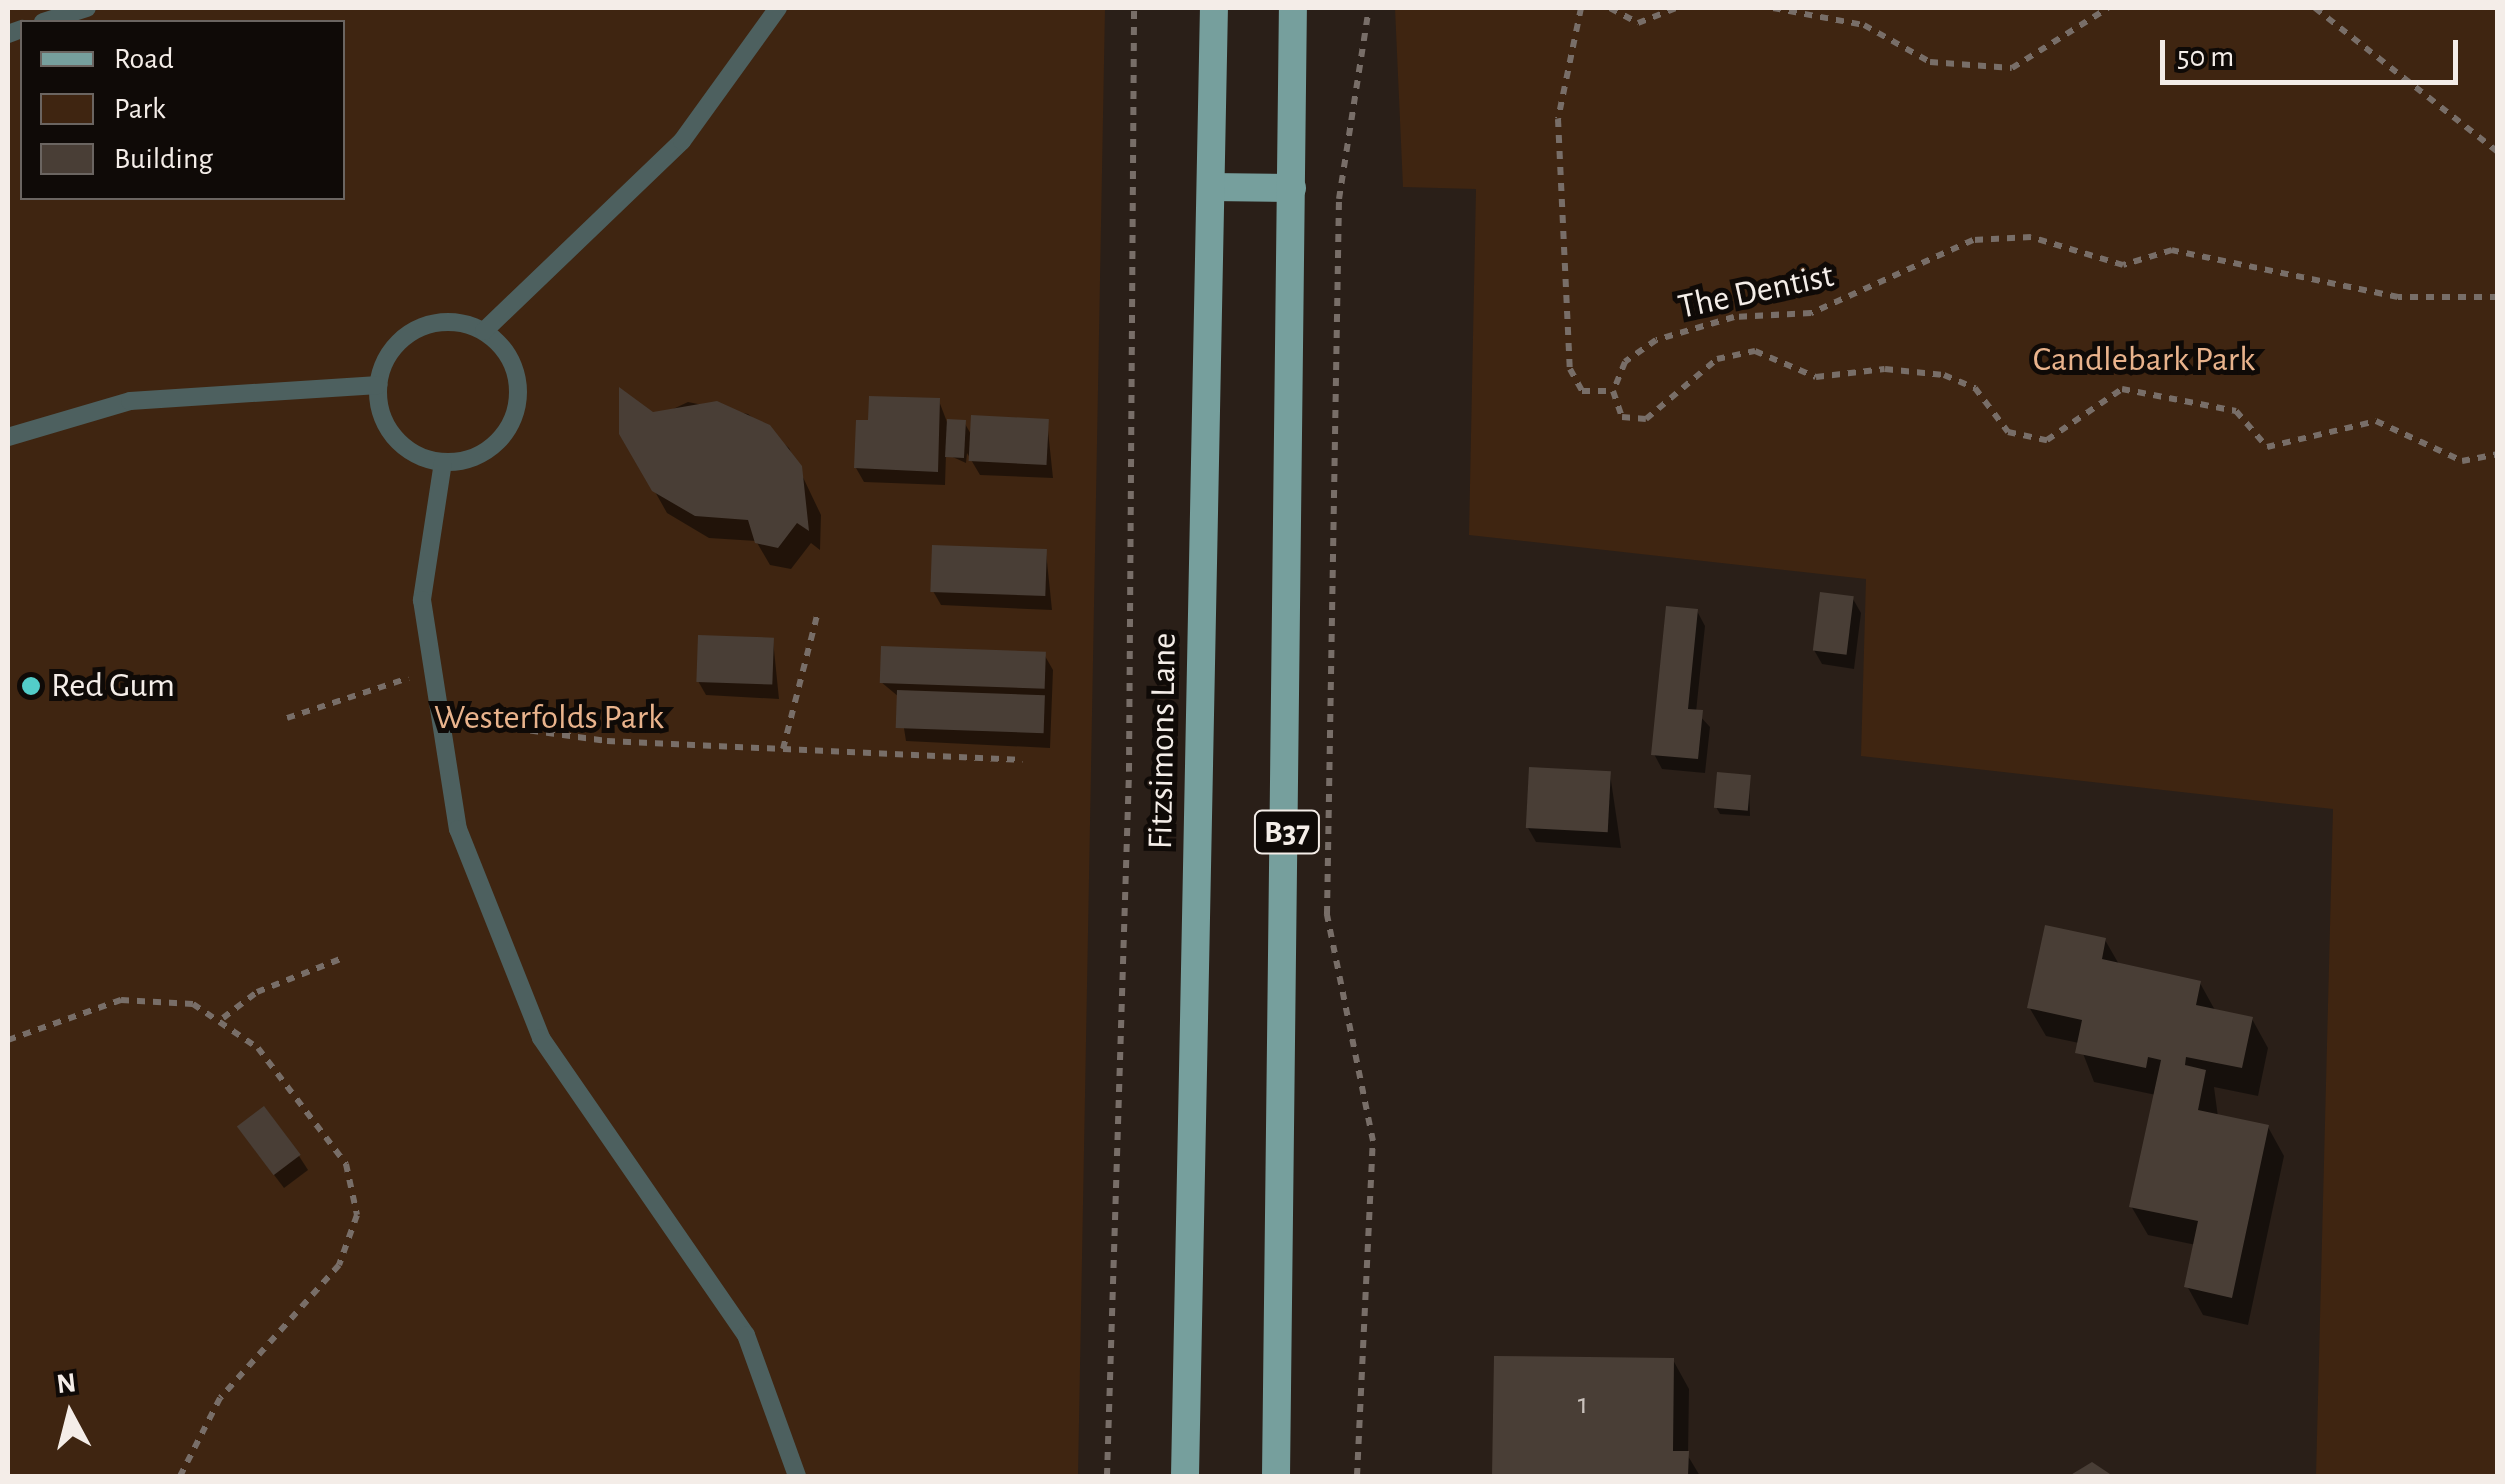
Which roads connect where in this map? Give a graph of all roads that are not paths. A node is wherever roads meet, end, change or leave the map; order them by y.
1 (87, 8) edge
2 (778, 8) edge
3 (1214, 8) edge
4 (1293, 8) edge
5 (49, 20) edge
6 (1211, 187) junction
7 (1292, 188) junction
8 (484, 331) junction
9 (378, 385) junction
10 (8, 437) edge
11 (443, 462) junction
12 (797, 1476) edge
13 (1185, 1476) edge
14 (1276, 1476) edge

1 - 5 lane
2 - 8 lane
3 - 6 main road, Fitzsimons Lane
4 - 7 main road, B37
6 - 7 main road
6 - 13 main road, Fitzsimons Lane
7 - 14 main road, B37
8 - 9 lane
8 - 11 lane
9 - 10 lane
9 - 11 lane
11 - 12 lane

